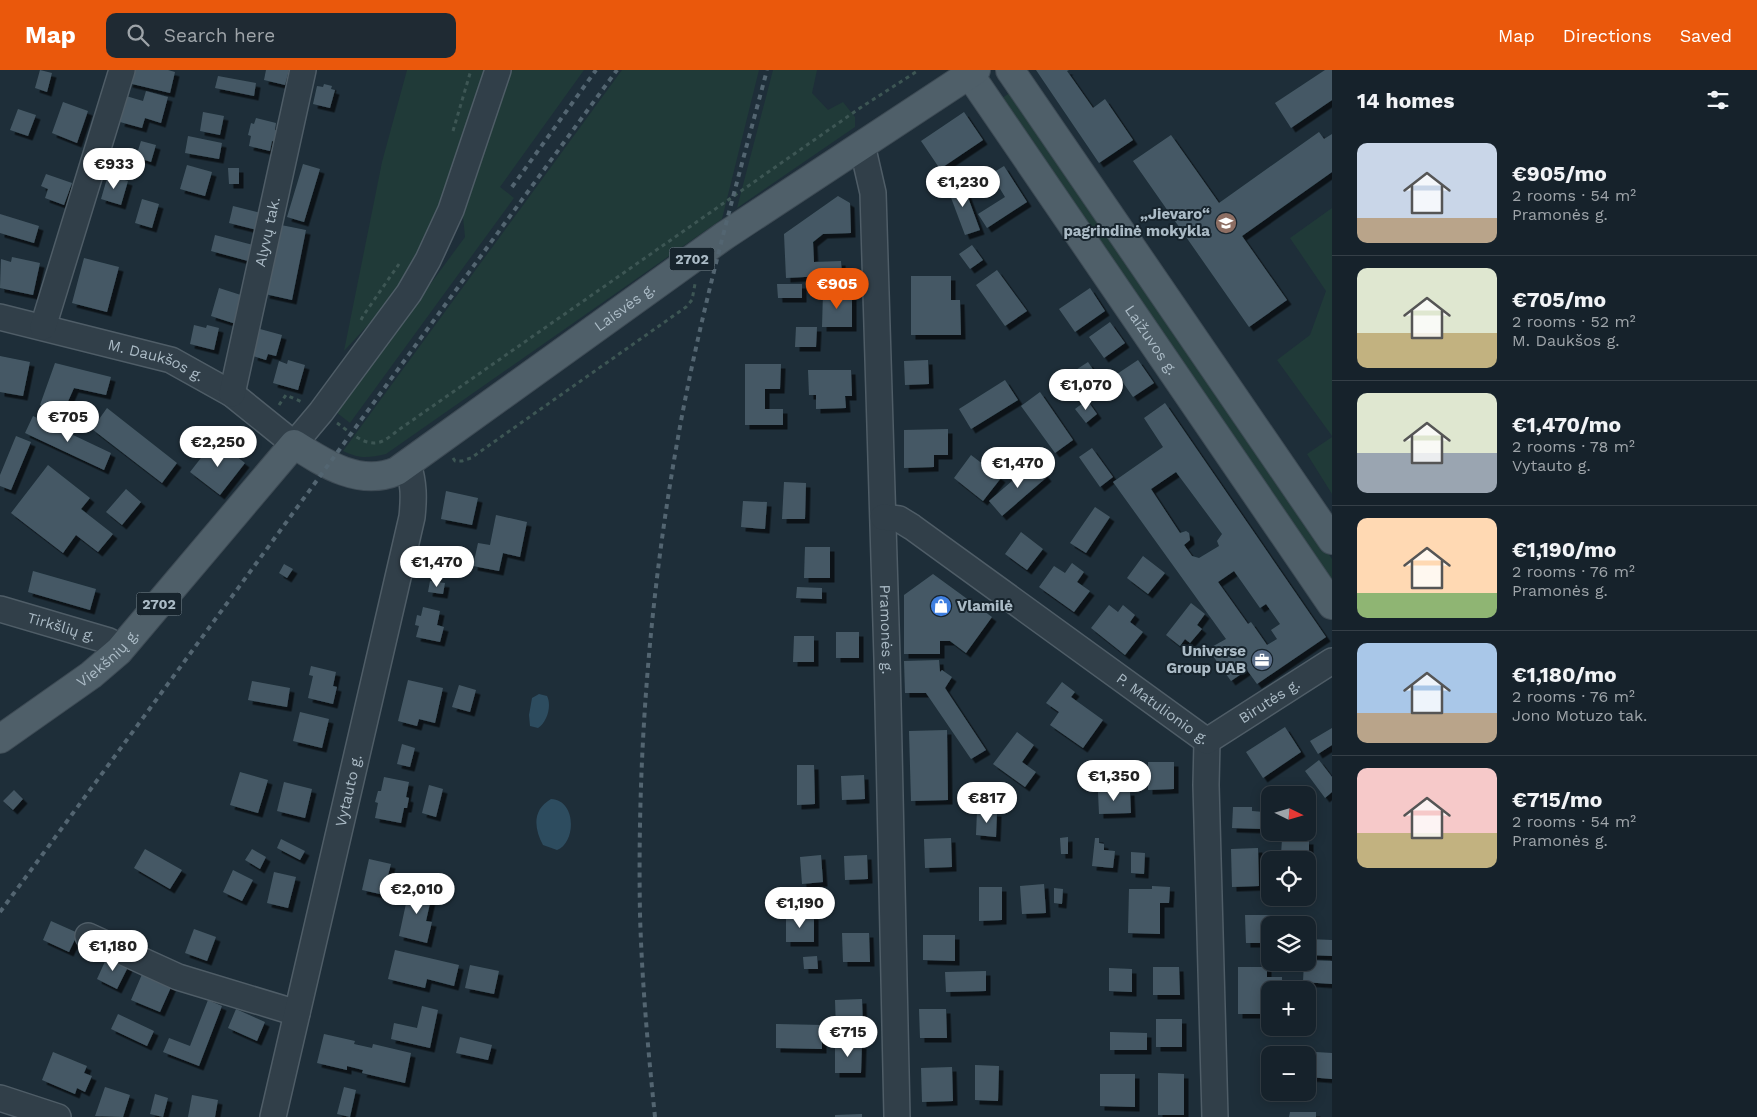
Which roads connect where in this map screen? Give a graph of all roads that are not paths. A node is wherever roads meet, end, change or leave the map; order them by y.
1 (122, 70) edge
2 (303, 70) edge
3 (498, 70) edge
4 (1010, 70) edge
5 (973, 72) edge
6 (862, 145) junction
7 (0, 317) edge
8 (43, 327) junction
9 (232, 394) junction
10 (294, 444) junction
11 (408, 464) junction
12 (883, 517) junction
13 (1332, 540) edge
14 (1332, 605) edge
15 (0, 609) edge
16 (119, 651) junction
17 (1332, 660) edge
18 (0, 739) edge
19 (1207, 741) junction
20 (88, 936) dead end
21 (297, 1012) junction
22 (0, 1098) edge
23 (58, 1117) edge
24 (273, 1117) edge
25 (897, 1117) edge
26 (1215, 1117) edge

1 - 8 street
2 - 9 street, Alyvų tak.
3 - 10 street
4 - 13 main road
5 - 6 main road, Laisvės g. / 2702
5 - 14 main road, Laižuvos g. / 2702
6 - 11 main road, Laisvės g. / 2702
6 - 12 street, Pramonės g.
7 - 8 street, M. Daukšos g.
8 - 9 street, M. Daukšos g.
9 - 10 street, M. Daukšos g.
10 - 11 main road, Laisvės g. / 2702
10 - 16 main road, Viekšnių g. / 2702
11 - 21 street, Vytauto g.
12 - 19 street, P. Matulionio g.
12 - 25 street, Pramonės g.
15 - 16 street, Tirkšlių g.
16 - 18 main road, Viekšnių g. / 2702
17 - 19 street, Birutės g.
19 - 26 street, P. Matulionio g.
20 - 21 street
21 - 24 street, Vytauto g.
22 - 23 street

